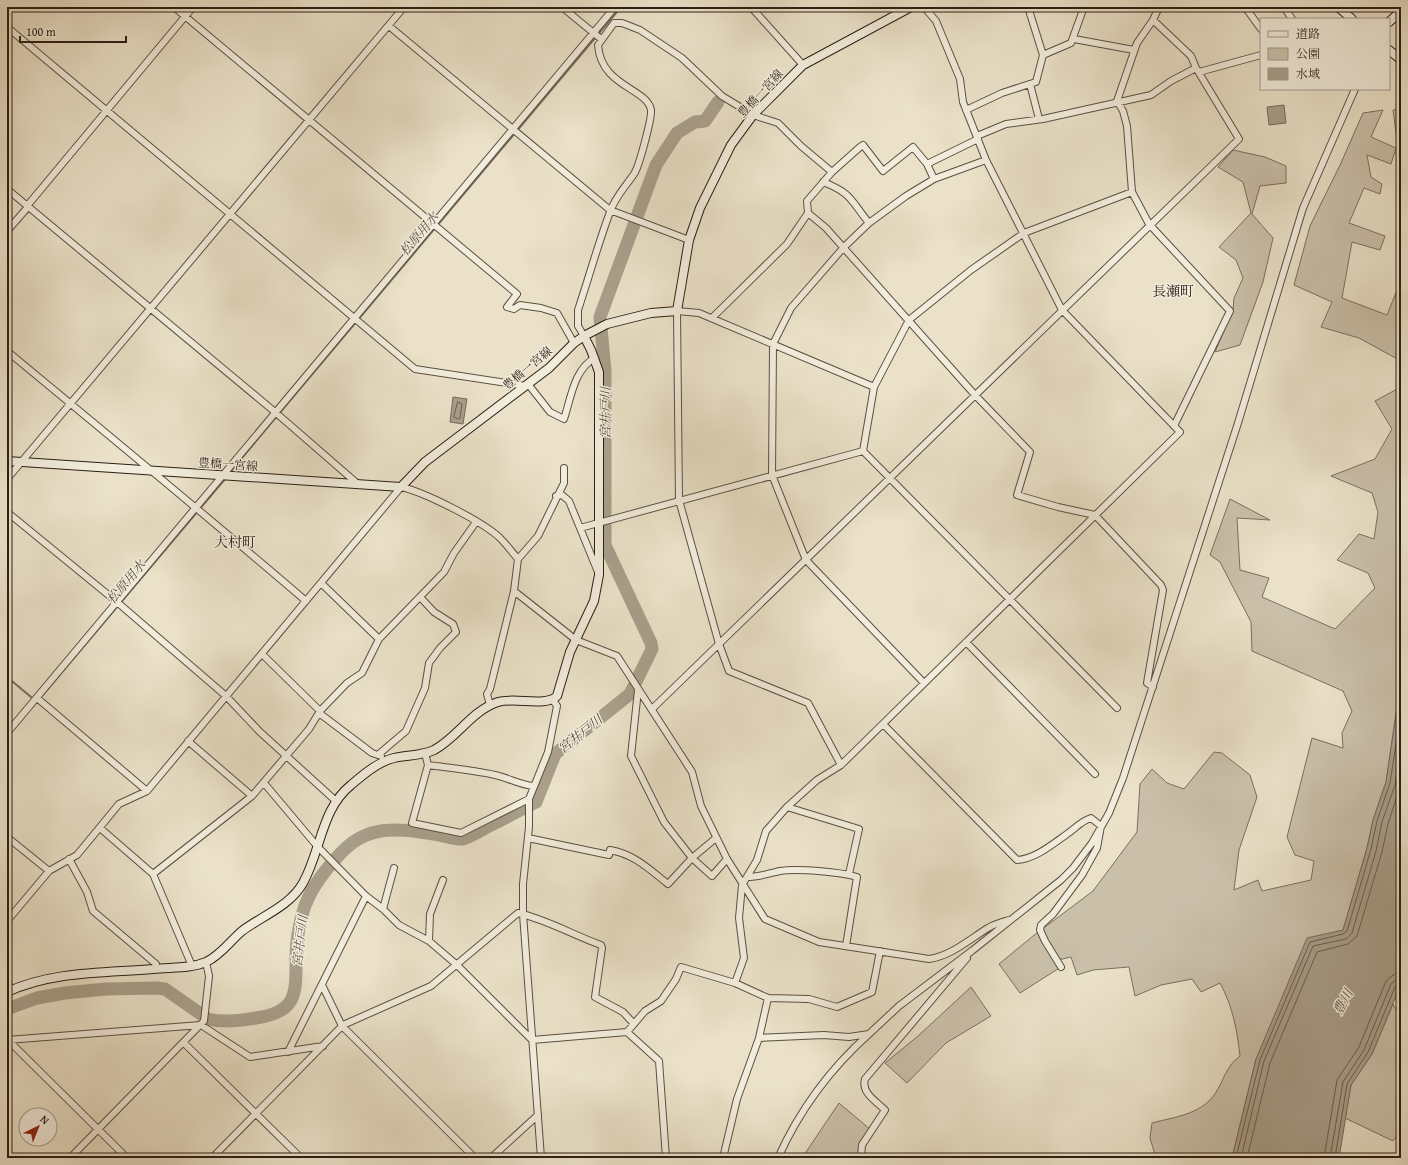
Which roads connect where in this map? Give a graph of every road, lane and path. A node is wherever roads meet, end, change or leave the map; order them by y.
1 (174, 7) edge
2 (193, 7) edge
3 (404, 7) edge
4 (562, 7) edge
5 (615, 7) edge
6 (751, 7) edge
7 (911, 7) edge
8 (924, 7) edge
9 (1028, 7) edge
10 (1084, 7) edge
11 (1159, 7) edge
12 (1245, 7) edge
13 (1284, 7) edge
14 (1338, 7) edge
15 (1401, 11) edge
16 (185, 16) junction
17 (1291, 18) edge
18 (1351, 18) edge
19 (1153, 20) junction
20 (1390, 21) edge
21 (389, 26) junction
22 (7, 27) edge
23 (1260, 28) edge
24 (597, 36) junction
25 (1074, 39) junction
26 (1134, 50) junction
27 (1390, 51) edge
28 (1043, 55) junction
29 (1260, 55) edge
30 (1401, 60) edge
31 (803, 65) junction
32 (1197, 70) junction
33 (1030, 84) junction
34 (1355, 90) edge
35 (1118, 104) junction
36 (966, 110) junction
37 (106, 111) junction
38 (753, 115) junction
39 (1039, 119) junction
40 (309, 120) junction
41 (514, 131) junction
42 (978, 137) junction
43 (986, 160) junction
44 (927, 164) junction
45 (832, 172) junction
46 (934, 179) junction
47 (823, 182) junction
48 (7, 189) edge
49 (1132, 192) junction
50 (27, 206) junction
51 (610, 210) junction
52 (808, 213) junction
53 (230, 215) junction
54 (869, 223) junction
55 (1149, 224) junction
56 (435, 226) junction
57 (7, 231) edge
58 (1024, 232) junction
59 (690, 240) junction
60 (844, 246) junction
61 (151, 310) junction
62 (1062, 310) junction
63 (678, 311) junction
64 (712, 318) junction
65 (357, 320) junction
66 (909, 320) junction
67 (584, 336) junction
68 (574, 343) junction
69 (773, 344) junction
70 (7, 351) edge
71 (595, 358) junction
72 (527, 385) junction
73 (874, 387) junction
74 (975, 395) junction
75 (71, 405) junction
76 (277, 414) junction
77 (1174, 426) junction
78 (863, 451) junction
79 (7, 461) edge
80 (22, 462) junction
81 (564, 468) dead end
82 (151, 471) junction
83 (223, 475) junction
84 (772, 475) junction
85 (890, 478) junction
86 (7, 480) edge
87 (360, 486) junction
88 (400, 488) junction
89 (556, 496) junction
90 (679, 500) junction
91 (199, 509) junction
92 (7, 512) edge
93 (1095, 515) junction
94 (476, 522) junction
95 (601, 522) junction
96 (580, 528) junction
97 (518, 559) junction
98 (806, 560) junction
99 (599, 575) junction
100 (321, 583) junction
101 (514, 590) junction
102 (420, 597) junction
103 (1009, 600) junction
104 (306, 601) junction
105 (119, 603) junction
106 (379, 639) junction
107 (576, 640) junction
108 (966, 642) junction
109 (719, 644) junction
110 (262, 654) junction
111 (924, 683) junction
112 (1153, 687) junction
113 (638, 688) junction
114 (226, 696) junction
115 (37, 698) junction
116 (554, 700) junction
117 (490, 705) junction
118 (1117, 708) dead end
119 (652, 709) junction
120 (319, 712) junction
121 (883, 724) junction
122 (7, 733) edge
123 (188, 741) junction
124 (425, 753) junction
125 (379, 754) junction
126 (287, 755) junction
127 (386, 761) junction
128 (428, 765) junction
129 (841, 765) junction
130 (1096, 774) dead end
131 (264, 783) junction
132 (533, 786) junction
133 (147, 792) junction
134 (252, 796) junction
135 (529, 800) junction
136 (336, 801) junction
137 (786, 807) junction
138 (1101, 826) junction
139 (100, 828) junction
140 (7, 837) edge
141 (528, 838) junction
142 (716, 838) junction
143 (317, 846) junction
144 (692, 858) junction
145 (69, 859) junction
146 (727, 859) junction
147 (394, 868) dead end
148 (49, 871) junction
149 (153, 874) junction
150 (849, 874) junction
151 (747, 877) junction
152 (444, 880) dead end
153 (742, 885) junction
154 (366, 896) junction
155 (383, 909) junction
156 (523, 914) junction
157 (1014, 918) junction
158 (7, 921) edge
159 (429, 941) junction
160 (846, 946) junction
161 (973, 950) junction
162 (880, 951) junction
163 (206, 962) junction
164 (457, 965) junction
165 (192, 966) junction
166 (1061, 967) dead end
167 (156, 969) junction
168 (7, 980) edge
169 (735, 983) junction
170 (322, 985) junction
171 (9, 991) edge
172 (768, 998) junction
173 (203, 1023) junction
174 (634, 1024) junction
175 (342, 1026) junction
176 (627, 1032) junction
177 (869, 1034) junction
178 (759, 1038) junction
179 (7, 1039) edge
180 (532, 1040) junction
181 (184, 1043) junction
182 (323, 1046) junction
183 (288, 1052) junction
184 (256, 1114) junction
185 (538, 1115) junction
186 (98, 1130) junction
187 (70, 1158) edge
188 (127, 1158) edge
189 (212, 1158) edge
190 (301, 1158) edge
191 (475, 1158) edge
192 (491, 1158) edge
193 (541, 1158) edge
194 (666, 1158) edge
195 (723, 1158) edge
196 (778, 1158) edge
197 (861, 1158) edge

1 - 16 street
2 - 16 street
3 - 21 street
4 - 24 street
5 - 24 street
6 - 31 street
7 - 31 main road, 豊橋一宮線
8 - 36 street
9 - 28 street
10 - 25 street
11 - 19 street
12 - 23 street
13 - 17 street
14 - 18 main road
15 - 20 main road
16 - 37 street
16 - 40 street
19 - 26 street
19 - 32 street
21 - 40 street
21 - 41 street
22 - 37 street
24 - 38 street
24 - 41 street
24 - 51 street
25 - 26 street
25 - 28 street
26 - 35 street
27 - 30 main road
28 - 33 street
29 - 32 street
31 - 38 main road, 豊橋一宮線
32 - 35 street
32 - 55 street
33 - 36 street
33 - 39 street
34 - 112 street
35 - 39 street
35 - 49 street
36 - 42 street
37 - 50 street
37 - 53 street
38 - 45 street
38 - 59 main road, 豊橋一宮線
39 - 42 street
40 - 53 street
40 - 56 street
41 - 51 street
41 - 56 street
42 - 43 street
42 - 44 street
43 - 46 street
43 - 58 street
44 - 45 street
44 - 46 street
45 - 47 street
46 - 54 street
47 - 52 street
47 - 54 street
48 - 50 street
49 - 55 street
49 - 58 street
50 - 57 street
50 - 61 street
51 - 59 street
51 - 67 street
52 - 60 street
52 - 64 street
53 - 61 street
53 - 65 street
54 - 60 street
55 - 62 street
55 - 77 street
56 - 65 street
56 - 68 street
58 - 62 street
58 - 66 street
59 - 63 main road, 豊橋一宮線
60 - 66 street
60 - 69 street
61 - 75 street
61 - 76 street
62 - 74 street
62 - 77 street
63 - 64 street
63 - 67 main road, 豊橋一宮線
63 - 90 street
64 - 69 street
65 - 72 street
65 - 76 street
66 - 73 street
66 - 74 street
67 - 68 main road, 豊橋一宮線
67 - 71 main road
68 - 72 main road, 豊橋一宮線
69 - 73 street
69 - 84 street
70 - 75 street
71 - 72 street
71 - 95 main road
72 - 88 main road, 豊橋一宮線
73 - 78 street
74 - 85 street
74 - 93 street
75 - 80 street
75 - 82 street
76 - 83 street
76 - 87 street
77 - 93 street
78 - 84 street
78 - 85 street
79 - 80 main road, 豊橋一宮線
80 - 82 main road, 豊橋一宮線
80 - 86 street
81 - 89 street
82 - 83 main road, 豊橋一宮線
82 - 91 street
83 - 87 main road, 豊橋一宮線
83 - 91 street
84 - 90 street
84 - 98 street
85 - 98 street
85 - 103 street
87 - 88 main road, 豊橋一宮線
88 - 94 street
88 - 100 street
89 - 96 street
89 - 97 street
90 - 95 street
90 - 109 street
91 - 104 street
91 - 105 street
92 - 105 street
93 - 103 street
93 - 112 street
94 - 97 street
94 - 102 street
95 - 96 street
95 - 99 main road
96 - 99 street
97 - 101 street
98 - 109 street
98 - 111 street
99 - 107 main road
100 - 104 street
100 - 106 street
101 - 107 street
101 - 117 street
102 - 106 street
102 - 125 street
103 - 108 street
103 - 118 street
104 - 110 street
105 - 114 street
105 - 115 street
106 - 120 street
107 - 113 street
107 - 116 main road
108 - 111 street
108 - 130 street
109 - 119 street
109 - 129 street
110 - 114 street
110 - 120 street
111 - 121 street
112 - 138 street
113 - 119 street
113 - 144 street
114 - 123 street
114 - 126 street
115 - 122 street
115 - 133 street
116 - 117 main road
116 - 132 street
117 - 124 main road
119 - 142 street
120 - 125 street
120 - 126 street
121 - 129 street
121 - 138 street
123 - 133 street
123 - 134 street
124 - 127 main road
124 - 128 street
125 - 127 street
126 - 131 street
126 - 136 street
127 - 136 main road
128 - 132 street
128 - 135 street
129 - 137 street
131 - 134 street
131 - 143 street
132 - 135 street
133 - 139 street
134 - 149 street
135 - 141 street
136 - 143 main road
137 - 150 street
137 - 151 street
138 - 157 street
138 - 166 street
139 - 145 street
139 - 149 street
140 - 148 street
141 - 144 street
141 - 156 street
142 - 144 street
142 - 146 street
143 - 154 street
143 - 163 main road
144 - 146 street
145 - 148 street
145 - 167 street
146 - 153 street
147 - 155 street
148 - 158 street
149 - 165 street
150 - 151 street
150 - 160 street
151 - 153 street
152 - 159 street
153 - 160 street
153 - 169 street
154 - 155 street
154 - 170 street
155 - 159 street
156 - 164 street
156 - 174 street
156 - 180 street
157 - 161 street
157 - 162 street
159 - 164 street
160 - 162 street
161 - 177 street
161 - 197 street
162 - 172 street
163 - 165 main road
163 - 173 street
164 - 175 street
164 - 180 street
165 - 167 main road
167 - 171 main road
168 - 171 street
169 - 172 street
169 - 174 street
170 - 175 street
170 - 183 street
172 - 178 street
173 - 179 street
173 - 181 street
173 - 183 street
174 - 176 street
175 - 182 street
175 - 191 street
176 - 180 street
176 - 194 street
177 - 178 street
177 - 196 street
178 - 195 street
179 - 186 street
180 - 185 street
181 - 184 street
181 - 186 street
182 - 183 street
182 - 184 street
184 - 189 street
184 - 190 street
185 - 192 street
185 - 193 street
186 - 187 street
186 - 188 street

